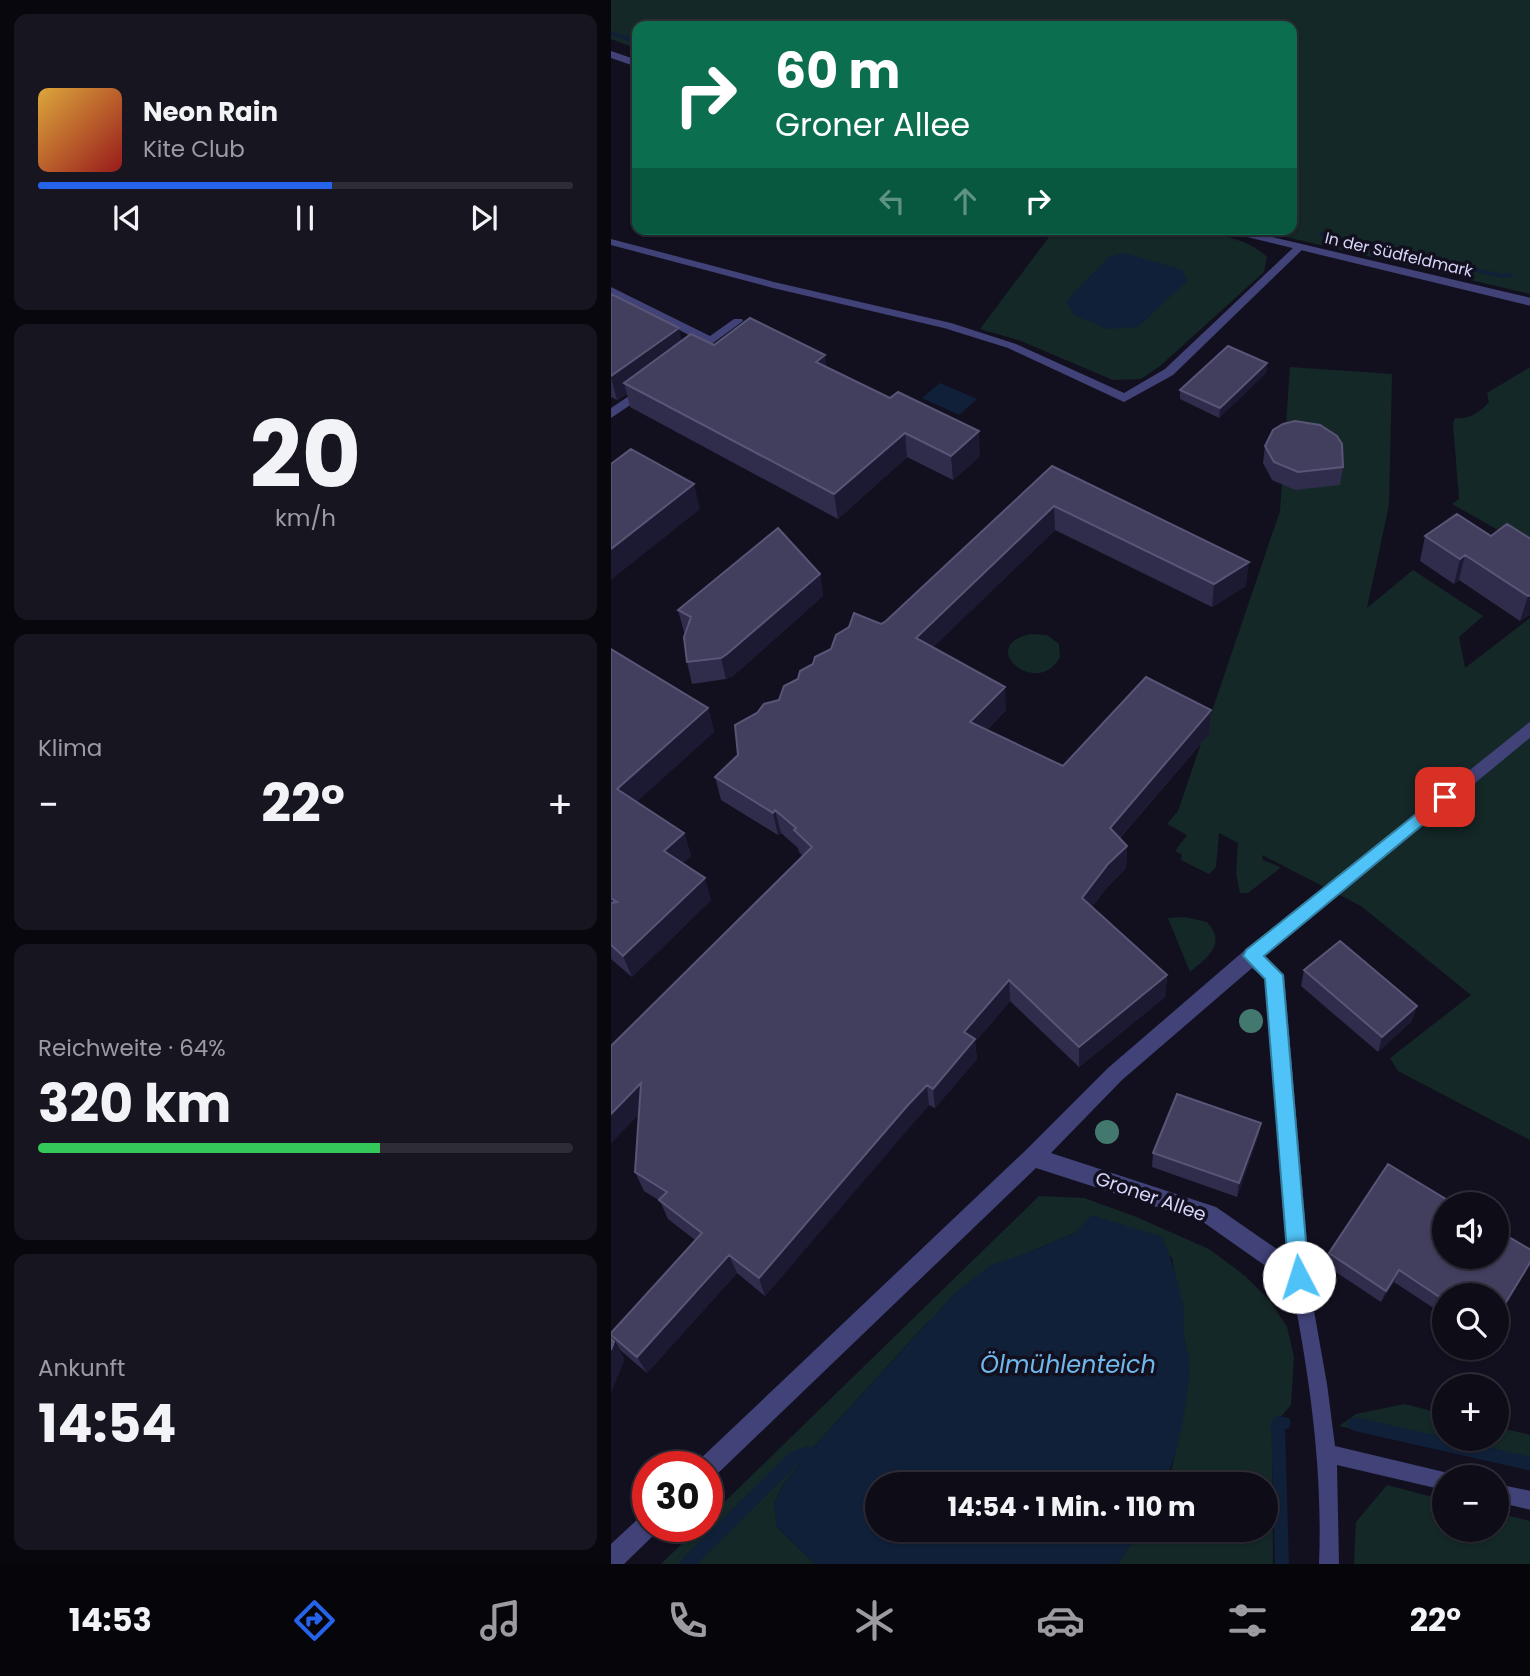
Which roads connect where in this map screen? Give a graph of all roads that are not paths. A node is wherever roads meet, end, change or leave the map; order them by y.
1 (611, 54) edge
2 (632, 62) edge
3 (1243, 235) edge
4 (611, 242) edge
5 (1298, 249) junction
6 (611, 290) edge
7 (1530, 302) edge
8 (738, 321) dead end
9 (710, 341) junction
10 (688, 357) edge
11 (655, 382) edge
12 (611, 414) edge
13 (1530, 727) edge
14 (1252, 956) junction
15 (1033, 1157) junction
16 (1299, 1277) junction
17 (723, 1453) edge
18 (1327, 1453) junction
19 (1432, 1478) edge
20 (1509, 1496) edge
21 (1530, 1501) edge
22 (632, 1540) edge
23 (611, 1560) edge
24 (1329, 1564) edge

1 - 2 street
3 - 5 street, In der Südfeldmark
4 - 5 lane
5 - 7 street, In der Südfeldmark
6 - 9 lane
8 - 9 lane
9 - 10 lane
11 - 12 lane
13 - 14 street
14 - 15 street
14 - 16 street
15 - 16 street, Groner Allee
15 - 17 street
16 - 18 lane
18 - 19 lane
18 - 24 lane
20 - 21 lane
22 - 23 street

